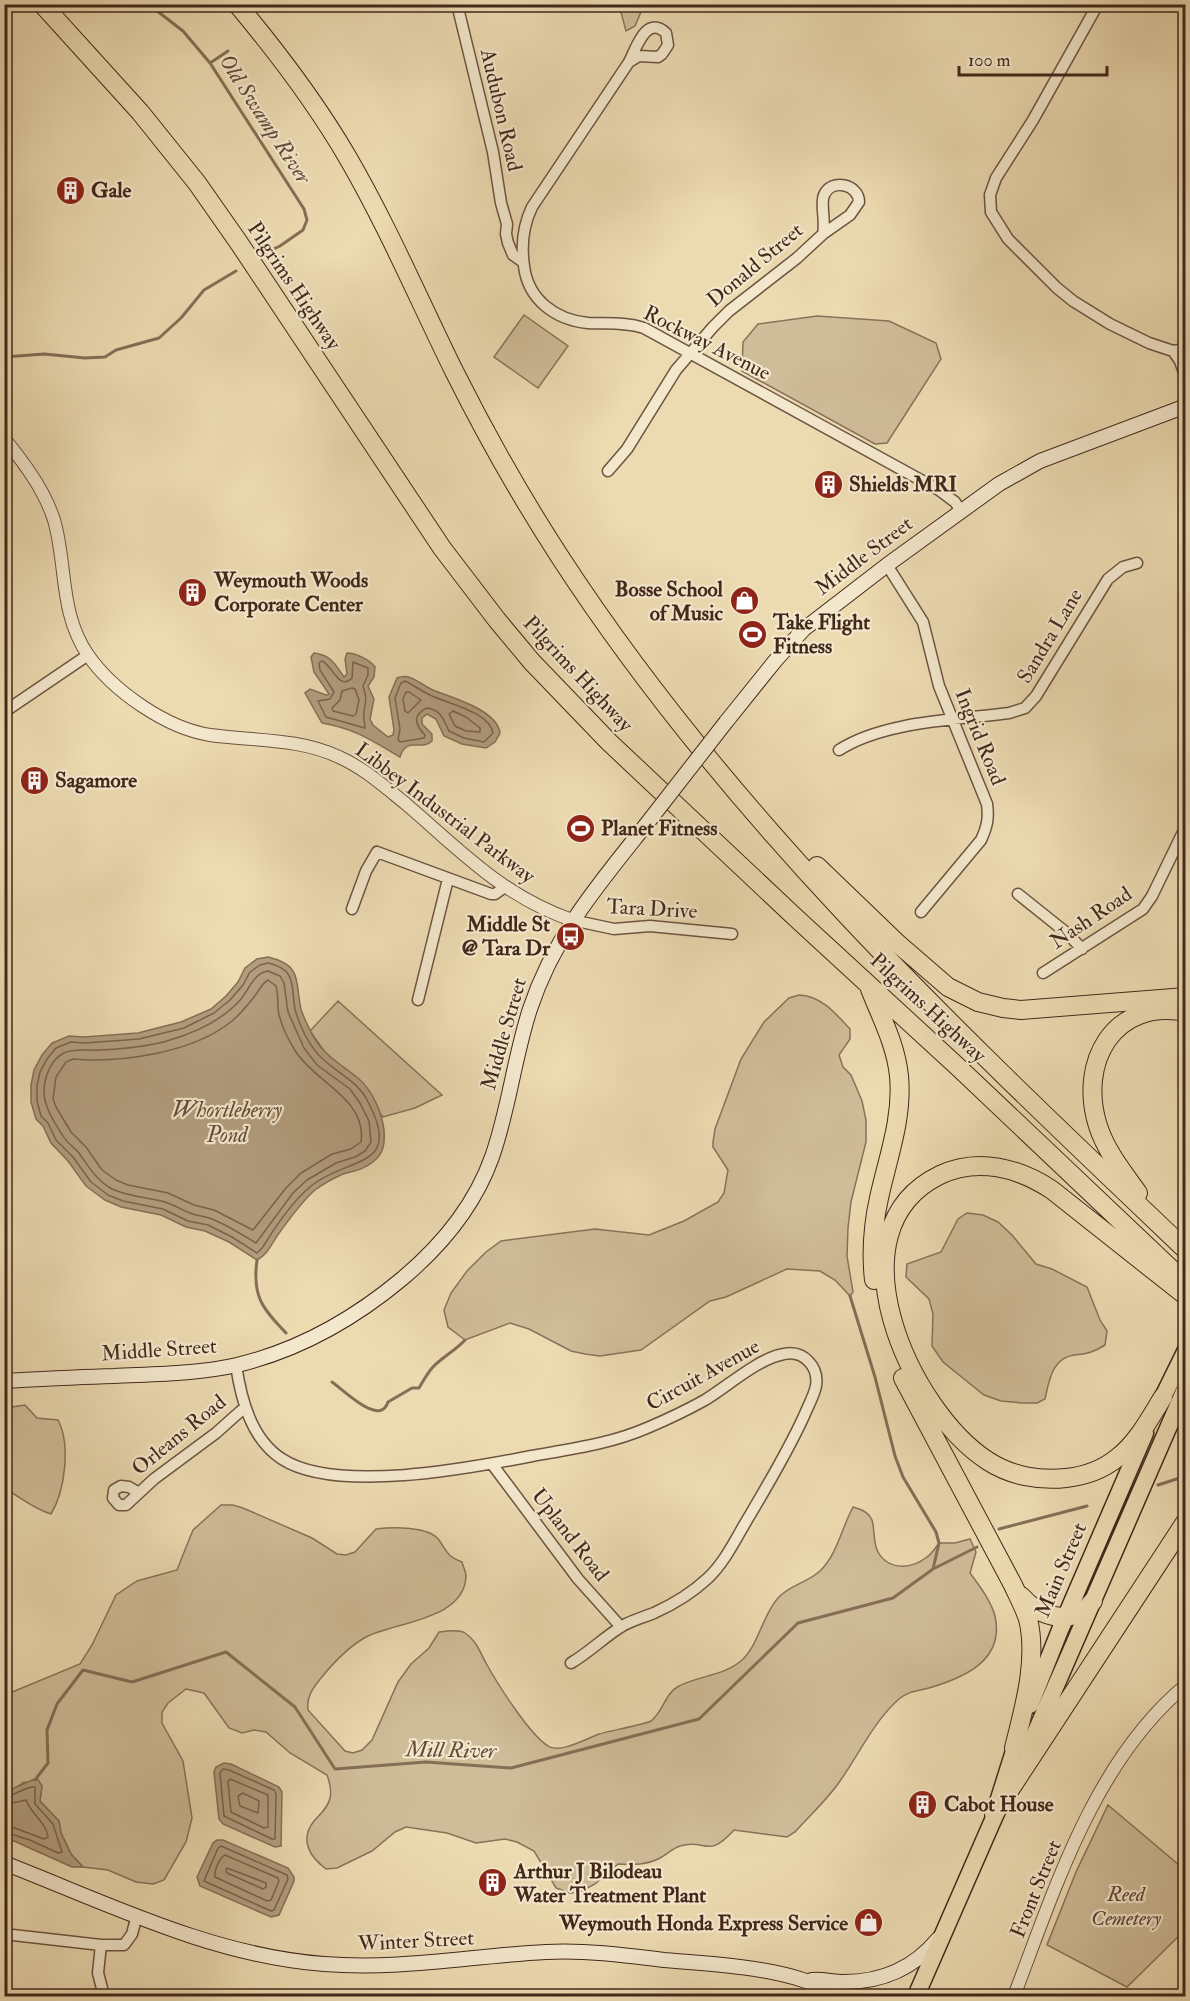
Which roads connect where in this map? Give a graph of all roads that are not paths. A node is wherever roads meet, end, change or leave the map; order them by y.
1 (42, 4) edge
2 (237, 4) edge
3 (457, 4) edge
4 (1098, 4) edge
5 (629, 62) dead end
6 (507, 224) junction
7 (525, 228) junction
8 (823, 234) junction
9 (524, 262) junction
10 (1185, 349) edge
11 (1173, 351) junction
12 (690, 352) junction
13 (1185, 379) edge
14 (1185, 406) edge
15 (4, 438) edge
16 (608, 471) dead end
17 (961, 511) junction
18 (1137, 563) dead end
19 (887, 565) junction
20 (88, 655) junction
21 (4, 712) edge
22 (953, 720) junction
23 (839, 750) dead end
24 (718, 770) junction
25 (1185, 826) edge
26 (448, 879) junction
27 (505, 887) junction
28 (1018, 894) dead end
29 (352, 909) dead end
30 (921, 912) dead end
31 (572, 920) junction
32 (732, 934) dead end
33 (1082, 948) junction
34 (1043, 973) dead end
35 (868, 984) junction
36 (1185, 997) edge
37 (418, 1000) dead end
38 (1185, 1012) edge
39 (1185, 1250) edge
40 (1185, 1283) edge
41 (1185, 1296) edge
42 (1185, 1350) edge
43 (236, 1365) junction
44 (4, 1381) edge
45 (1185, 1387) edge
46 (1163, 1397) junction
47 (244, 1407) junction
48 (492, 1464) junction
49 (139, 1493) dead end
50 (1185, 1521) edge
51 (1013, 1584) junction
52 (1093, 1600) junction
53 (1065, 1618) junction
54 (621, 1627) junction
55 (572, 1663) dead end
56 (1185, 1685) edge
57 (1014, 1748) junction
58 (994, 1814) junction
59 (4, 1863) edge
60 (137, 1915) junction
61 (943, 1932) junction
62 (4, 1934) edge
63 (101, 1945) junction
64 (804, 1980) junction
65 (104, 1996) edge
66 (840, 1996) edge
67 (916, 1996) edge
68 (1014, 1996) edge

1 - 35 highway, Pilgrims Highway
2 - 24 highway, Pilgrims Highway
3 - 6 street, Audubon Road
4 - 11 street
5 - 7 street, Rockway Avenue
6 - 7 street
6 - 9 street, Audubon Road
7 - 9 street, Rockway Avenue
8 - 8 street, Donald Street
8 - 12 street, Donald Street
9 - 12 street, Rockway Avenue
10 - 11 street
11 - 13 street
12 - 16 street, Donald Street
12 - 17 street, Rockway Avenue
14 - 17 main road, Middle Street
15 - 20 street, Libbey Industrial Parkway
17 - 19 main road, Middle Street
18 - 22 street, Sandra Lane
19 - 22 street, Ingrid Road
19 - 31 main road, Middle Street, bridge
20 - 21 street
20 - 27 street, Libbey Industrial Parkway
22 - 23 street, Sandra Lane
22 - 30 street, Ingrid Road
24 - 36 highway
24 - 39 highway, Pilgrims Highway
25 - 33 street, Nash Road
26 - 27 street
26 - 29 street
26 - 37 street
27 - 31 street, Libbey Industrial Parkway
28 - 33 street
31 - 32 street, Tara Drive
31 - 43 main road, Middle Street
33 - 34 street, Nash Road
35 - 40 highway, Pilgrims Highway
35 - 51 highway
38 - 39 highway
41 - 46 highway
42 - 46 main road, Main Street
43 - 44 main road, Middle Street
43 - 47 street, Circuit Avenue
45 - 52 main road, Main Street
46 - 53 main road, Main Street
47 - 48 street, Circuit Avenue
47 - 49 street, Orleans Road
48 - 54 street, Upland Road
48 - 54 street, Circuit Avenue
50 - 58 highway
51 - 53 highway
51 - 57 highway
52 - 53 highway
52 - 58 main road, Main Street
53 - 57 main road, Main Street
54 - 55 street, Circuit Avenue
56 - 68 street, Front Street
57 - 58 main road, Main Street
58 - 61 main road, Main Street
59 - 60 main road, Winter Street
60 - 63 street
60 - 64 main road, Winter Street
61 - 64 main road
61 - 67 main road, Main Street
62 - 63 street
63 - 65 street
64 - 66 main road, Winter Street

